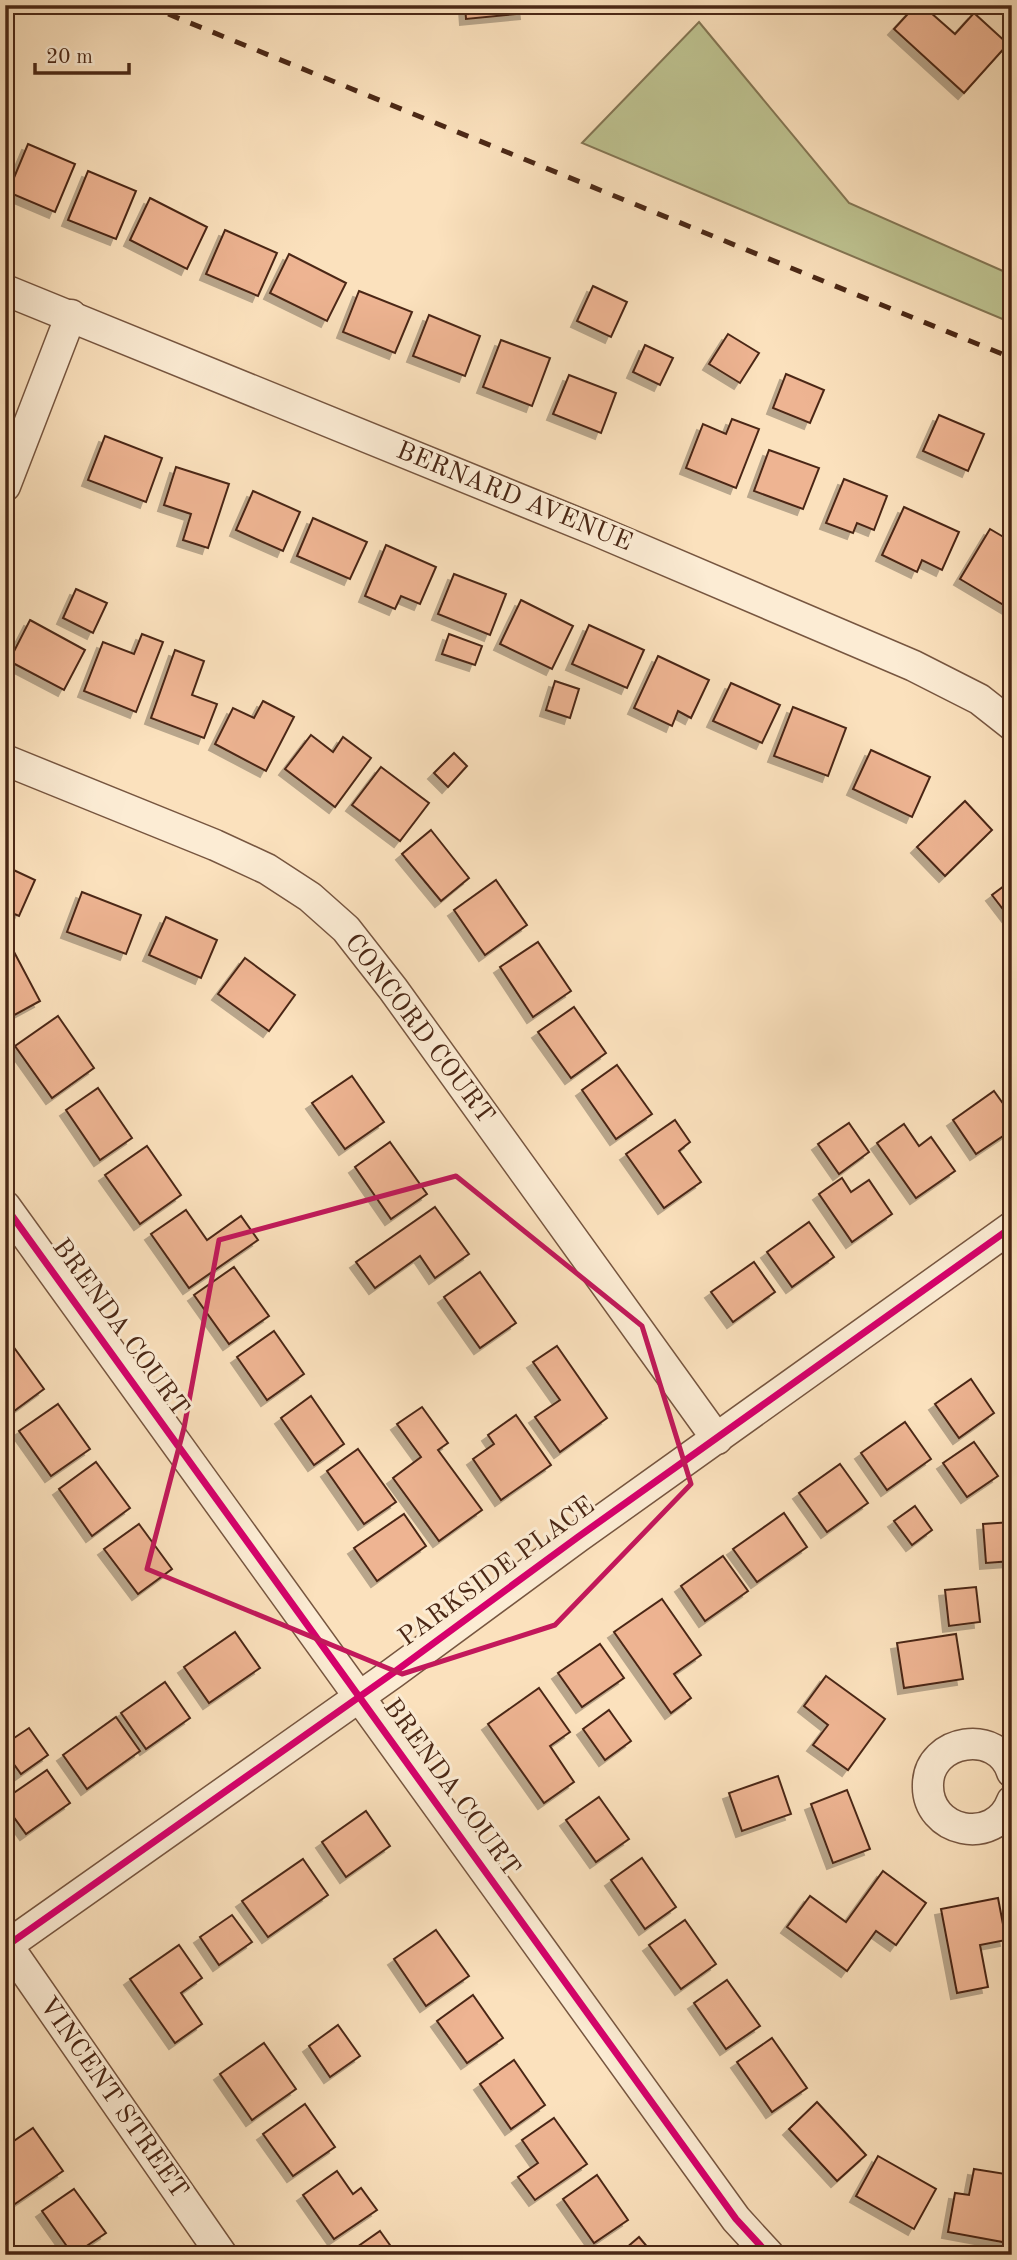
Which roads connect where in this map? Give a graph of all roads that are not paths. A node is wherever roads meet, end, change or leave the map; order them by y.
1 (5, 290) edge
2 (71, 315) junction
3 (5, 486) edge
4 (1012, 725) edge
5 (5, 760) edge
6 (5, 1206) edge
7 (1012, 1227) edge
8 (717, 1439) junction
9 (360, 1697) junction
10 (1012, 1772) edge
11 (1012, 1801) edge
12 (6, 1945) edge
13 (222, 2255) edge
14 (769, 2255) edge

1 - 2 street, BERNARD AVENUE
2 - 3 street
2 - 4 street, BERNARD AVENUE
5 - 8 street, CONCORD COURT
6 - 9 street, BRENDA COURT
7 - 8 street, PARKSIDE PLACE
8 - 9 street, PARKSIDE PLACE
9 - 12 street, PARKSIDE PLACE
9 - 14 street, BRENDA COURT
10 - 11 street
12 - 13 street, VINCENT STREET

